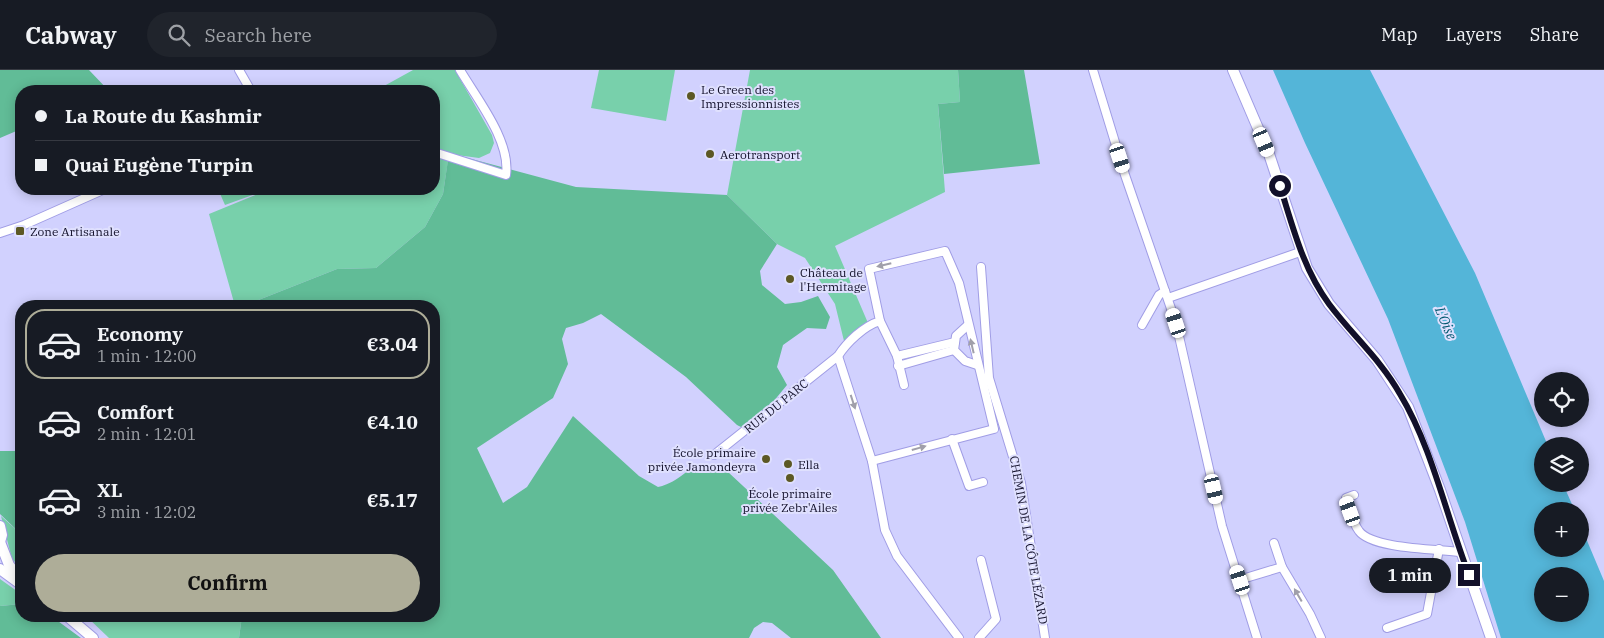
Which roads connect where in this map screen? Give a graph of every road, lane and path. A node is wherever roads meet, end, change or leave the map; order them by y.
1 (240, 70) edge
2 (460, 70) edge
3 (1093, 70) edge
4 (1232, 70) edge
5 (248, 85) edge
6 (440, 154) edge
7 (92, 195) edge
8 (0, 233) edge
9 (1300, 252) junction
10 (981, 267) dead end
11 (1167, 295) junction
12 (880, 321) junction
13 (968, 324) junction
14 (1142, 325) dead end
15 (955, 346) junction
16 (838, 356) junction
17 (897, 356) junction
18 (977, 365) junction
19 (898, 366) junction
20 (904, 385) dead end
21 (952, 439) junction
22 (714, 455) dead end
23 (872, 461) junction
24 (983, 482) dead end
25 (1354, 496) dead end
26 (0, 526) edge
27 (0, 542) edge
28 (1274, 542) dead end
29 (1439, 549) junction
30 (1460, 552) junction
31 (981, 560) dead end
32 (1282, 567) junction
33 (0, 569) edge
34 (15, 572) edge
35 (15, 580) edge
36 (1240, 580) junction
37 (73, 622) edge
38 (1388, 628) dead end
39 (93, 638) edge
40 (959, 638) edge
41 (979, 638) edge
42 (1045, 638) edge
43 (1257, 638) edge
44 (1320, 638) edge
45 (1491, 638) edge

1 - 5 street
2 - 6 street
3 - 11 street
4 - 9 main road
7 - 8 street
9 - 11 street
9 - 30 main road
10 - 42 street, CHEMIN DE LA CÔTE LÉZARD
11 - 14 street
11 - 36 street
13 -> 12 street
12 - 16 street, RUE DU PARC
12 - 17 street
13 - 15 street
18 -> 13 street
15 - 17 street
15 - 18 street
15 - 19 street
16 - 22 street, RUE DU PARC
16 -> 23 street
17 - 19 street
18 - 21 street
19 - 20 street
23 -> 21 street
21 - 24 street
23 - 40 street
25 - 29 street
26 - 27 main road
27 - 34 main road
28 - 32 street
29 - 30 street
29 - 38 street
30 - 45 main road
31 - 41 street
32 - 36 street
44 -> 32 street
33 - 35 main road
36 - 43 street
37 - 39 main road

